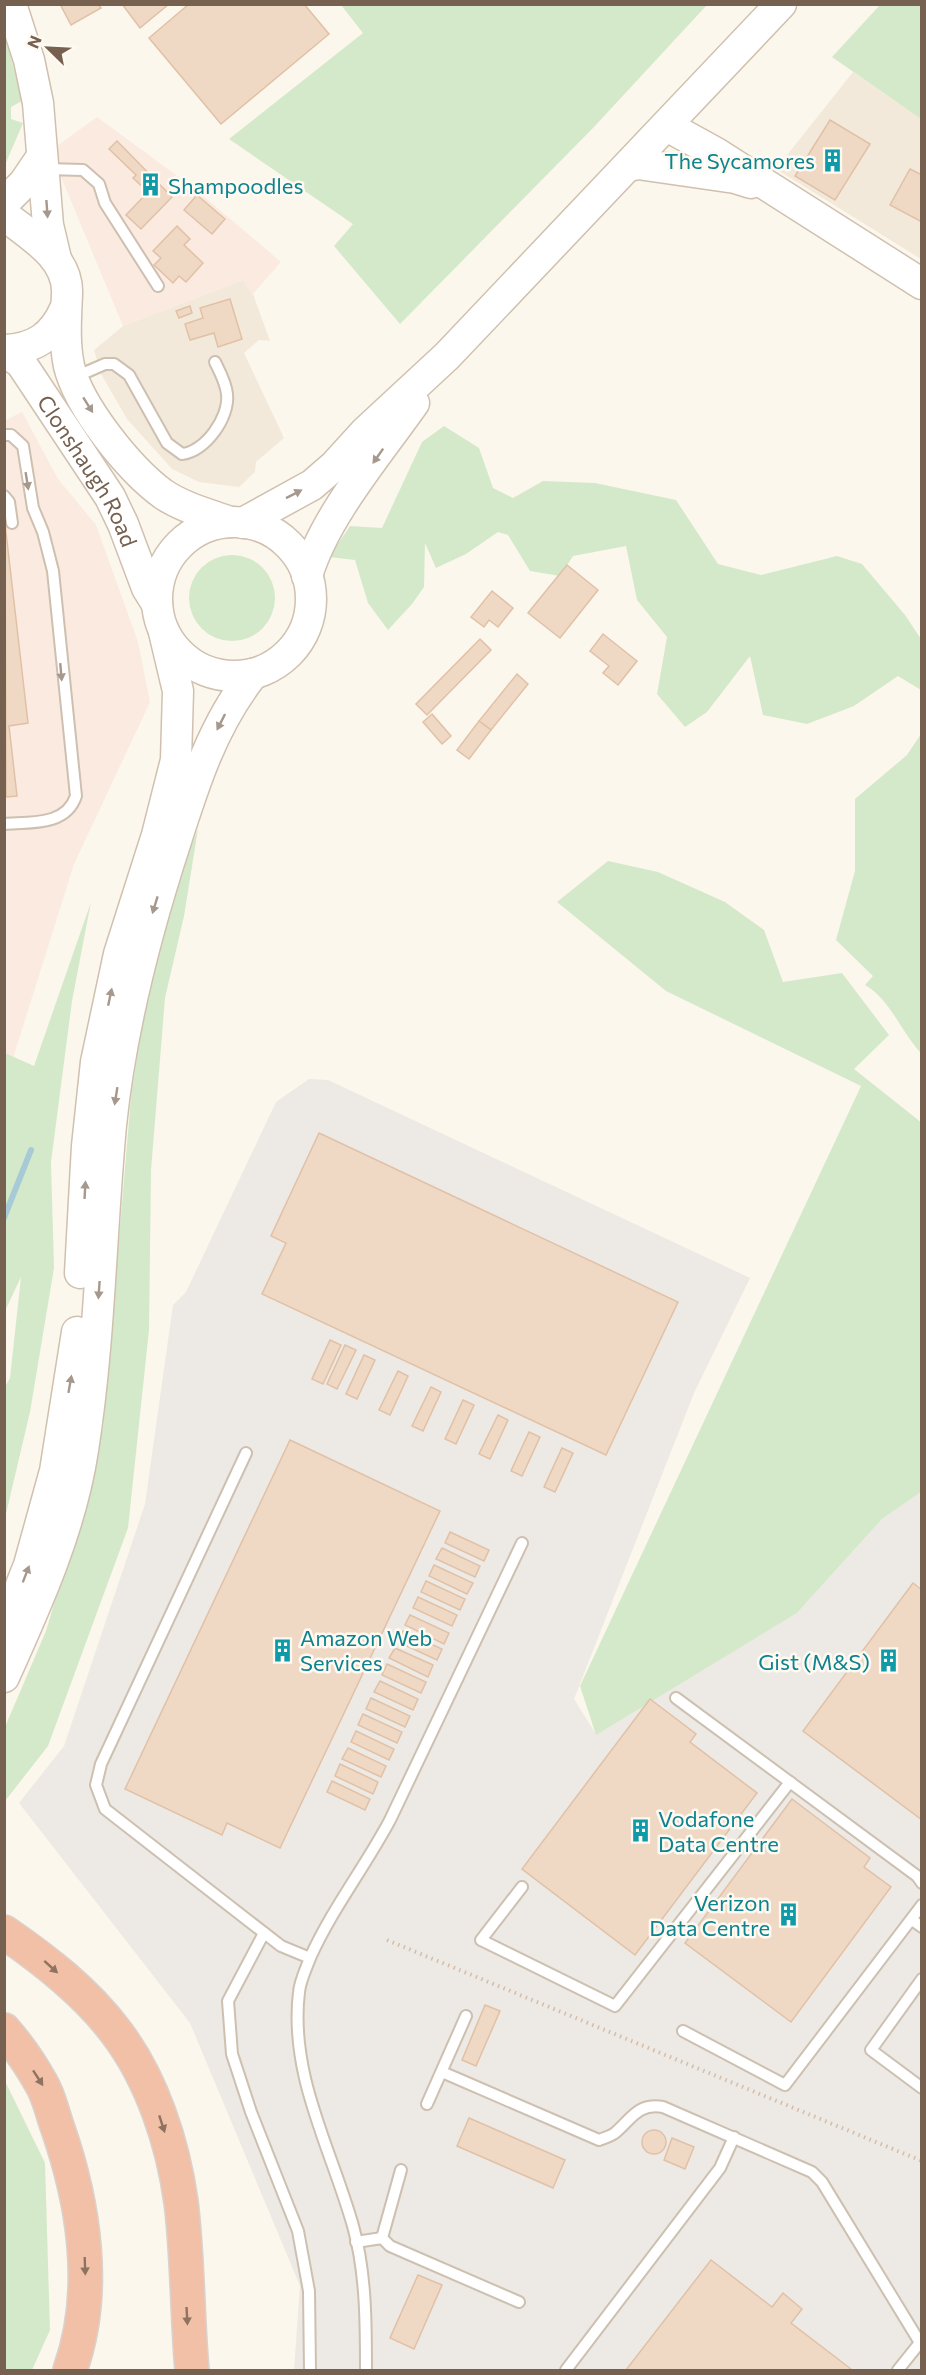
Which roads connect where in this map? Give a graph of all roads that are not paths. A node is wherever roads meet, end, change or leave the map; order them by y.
1 (11, 4) edge
2 (781, 4) edge
3 (667, 126) junction
4 (39, 165) junction
5 (628, 166) junction
6 (779, 192) junction
7 (4, 203) edge
8 (4, 215) edge
9 (56, 259) junction
10 (921, 284) edge
11 (158, 286) dead end
12 (65, 309) junction
13 (4, 350) edge
14 (447, 356) junction
15 (215, 362) dead end
16 (73, 378) junction
17 (4, 435) edge
18 (4, 496) edge
19 (236, 522) junction
20 (12, 523) dead end
21 (307, 576) junction
22 (160, 618) junction
23 (253, 674) junction
24 (4, 824) edge
25 (246, 1453) dead end
26 (522, 1543) dead end
27 (4, 1628) edge
28 (4, 1677) edge
29 (676, 1698) dead end
30 (790, 1782) junction
31 (921, 1883) edge
32 (522, 1887) dead end
33 (921, 1905) edge
34 (912, 1920) junction
35 (921, 1927) edge
36 (4, 1932) edge
37 (264, 1934) junction
38 (309, 1958) junction
39 (921, 1979) edge
40 (466, 2016) dead end
41 (4, 2030) edge
42 (683, 2031) dead end
43 (442, 2072) junction
44 (921, 2088) edge
45 (428, 2104) dead end
46 (734, 2137) junction
47 (401, 2170) dead end
48 (382, 2238) junction
49 (356, 2242) junction
50 (519, 2302) dead end
51 (921, 2343) edge
52 (70, 2370) edge
53 (192, 2370) edge
54 (310, 2370) edge
55 (366, 2370) edge
56 (566, 2370) edge
57 (898, 2370) edge

1 - 4 main road, Clonshaugh Road
2 - 3 main road
3 - 5 main road
3 - 6 main road
4 - 7 main road
4 -> 9 main road, Clonshaugh Road
4 - 11 lane
5 - 6 main road
5 - 14 main road
6 - 10 main road
8 - 9 main road, Clonshaugh Road
9 - 12 main road, Clonshaugh Road
12 - 13 main road, Clonshaugh Road
12 - 16 main road, Clonshaugh Road
13 - 22 main road, Clonshaugh Road
19 -> 14 main road
14 -> 21 main road
15 - 16 lane
16 -> 19 main road, Clonshaugh Road
17 -> 24 lane
18 - 20 lane
19 - 21 main road
19 - 22 main road
21 - 23 main road
22 - 23 main road
27 -> 22 main road
23 -> 28 main road
25 - 37 lane
26 - 38 lane
29 - 30 lane
30 - 31 lane
30 - 32 lane
33 - 34 lane
34 - 35 lane
34 - 42 lane
36 -> 53 highway
37 - 38 lane
37 - 54 lane
38 - 49 lane
39 - 44 lane
40 - 43 lane
41 -> 52 highway
43 - 45 lane
43 - 46 lane
46 - 51 lane
46 - 56 lane
47 - 48 lane
48 - 49 lane
48 - 50 lane
49 - 55 lane
51 - 57 lane

